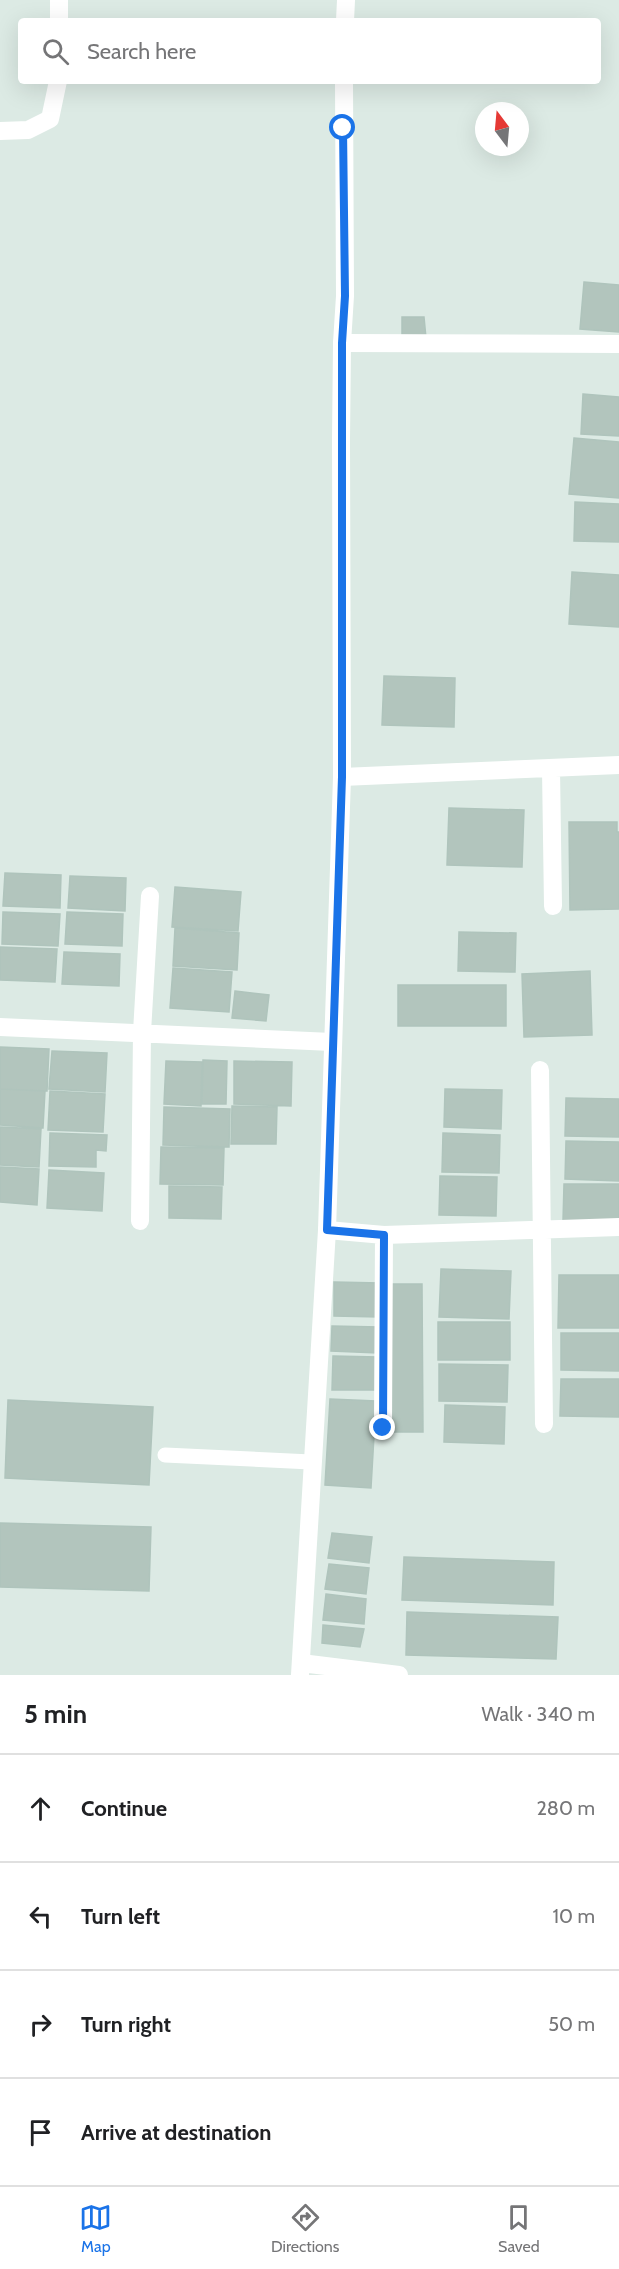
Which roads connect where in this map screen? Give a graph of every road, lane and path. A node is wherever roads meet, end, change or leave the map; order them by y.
1 (59, 0) edge
2 (346, 0) edge
3 (59, 18) edge
4 (345, 18) edge
5 (57, 84) edge
6 (344, 84) edge
7 (0, 131) edge
8 (342, 343) junction
9 (619, 344) edge
10 (619, 765) edge
11 (551, 769) junction
12 (342, 777) junction
13 (150, 896) dead end
14 (554, 906) dead end
15 (0, 1027) edge
16 (142, 1032) junction
17 (332, 1042) junction
18 (540, 1070) dead end
19 (140, 1221) dead end
20 (619, 1227) edge
21 (540, 1229) junction
22 (327, 1230) junction
23 (384, 1235) junction
24 (544, 1424) dead end
25 (383, 1428) dead end
26 (165, 1455) dead end
27 (311, 1462) junction
28 (301, 1669) edge
29 (399, 1675) edge

1 - 3 street
2 - 4 street
5 - 7 street
6 - 8 street
8 - 9 street
8 - 12 street
10 - 11 street
11 - 12 street
11 - 14 street
12 - 17 street
13 - 16 street
15 - 16 street
16 - 17 street
16 - 19 street
17 - 22 street
18 - 21 street
20 - 21 street
21 - 23 street
21 - 24 street
22 - 23 street
22 - 27 street
23 - 25 street
26 - 27 lane
27 - 28 street
28 - 29 street

